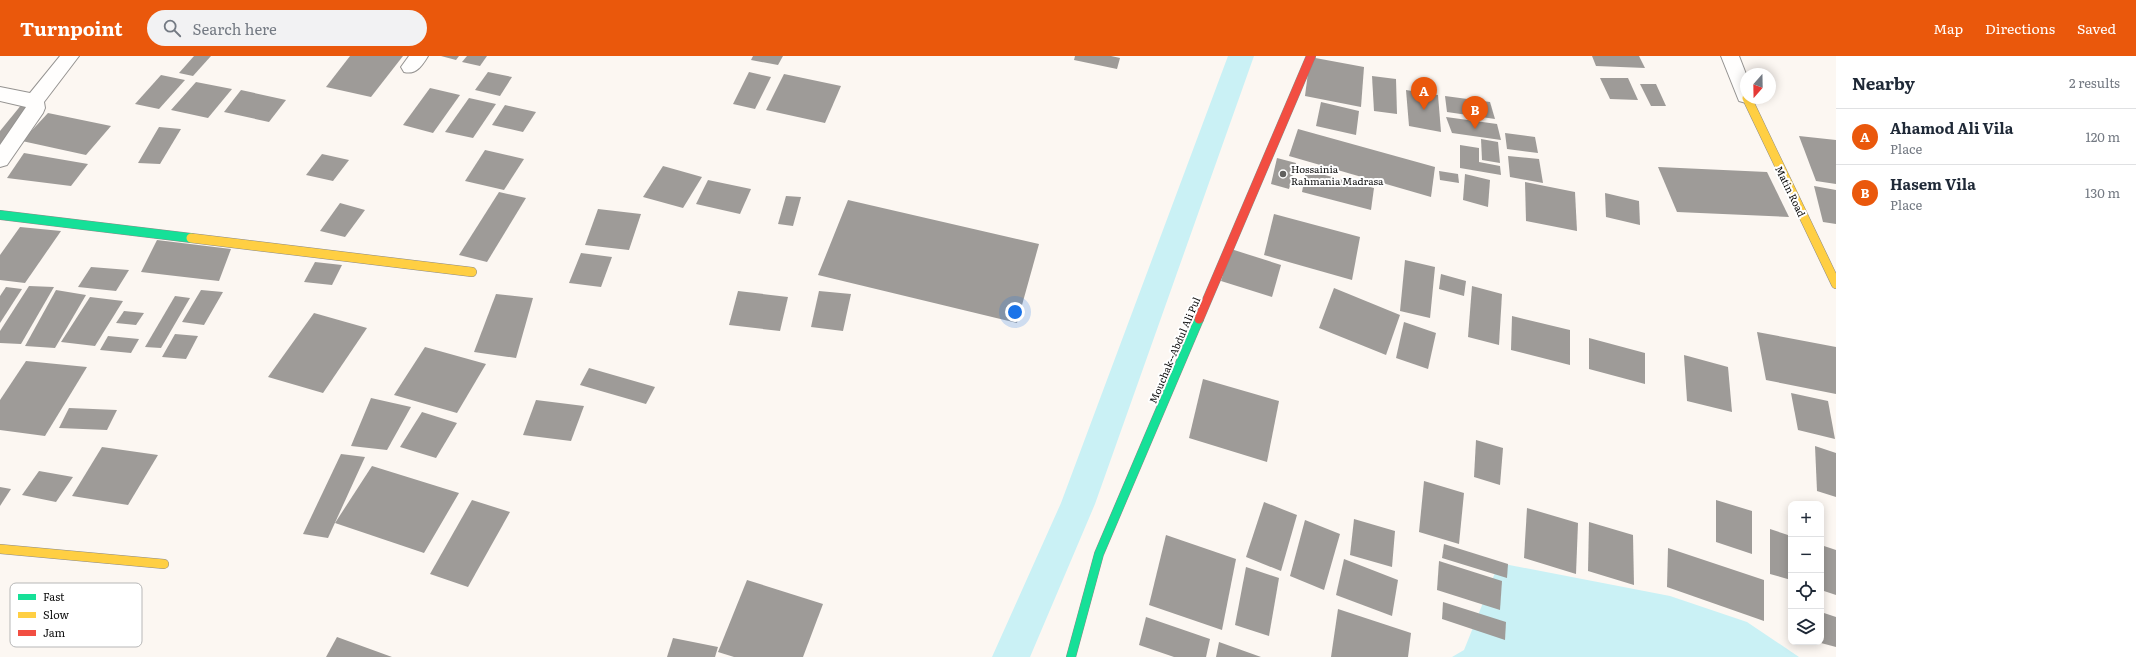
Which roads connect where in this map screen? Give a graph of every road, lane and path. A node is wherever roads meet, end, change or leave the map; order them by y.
1 (70, 56) edge
2 (1311, 56) edge
3 (1730, 56) edge
4 (1740, 82) edge
5 (0, 94) edge
6 (34, 101) junction
7 (1749, 104) edge
8 (0, 160) edge
9 (0, 215) edge
10 (472, 272) dead end
11 (1836, 284) edge
12 (0, 549) edge
13 (164, 564) dead end
14 (1071, 657) edge

1 - 6 street
2 - 14 street, Mouchak--Abdul Ali Pul
3 - 4 street, Matin Road
5 - 6 street
6 - 8 street
7 - 11 street, Matin Road
9 - 10 street
12 - 13 street

